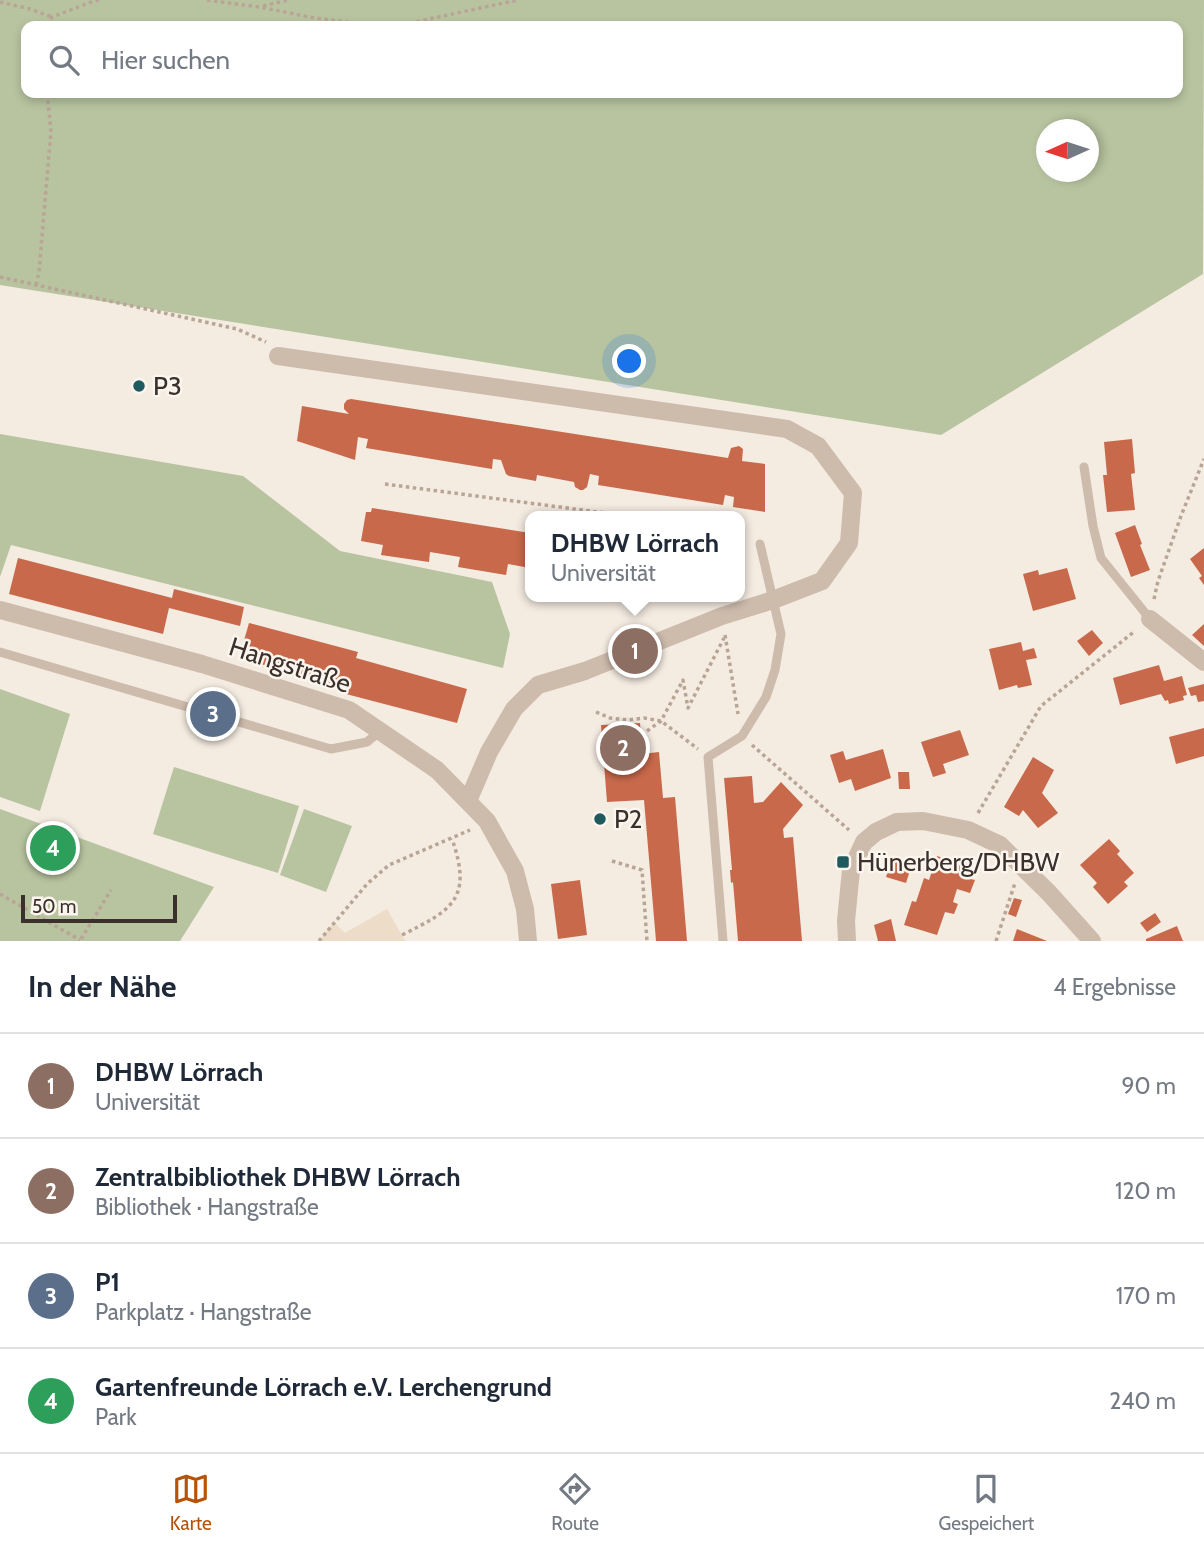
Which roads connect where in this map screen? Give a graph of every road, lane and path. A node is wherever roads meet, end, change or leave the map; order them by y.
1 (100, 0) edge
2 (207, 0) edge
3 (288, 0) edge
4 (518, 0) edge
5 (0, 2) edge
6 (259, 7) junction
7 (52, 17) junction
8 (51, 21) edge
9 (340, 21) edge
10 (419, 21) edge
11 (48, 98) edge
12 (0, 277) edge
13 (36, 285) junction
14 (278, 356) joint
15 (1204, 459) edge
16 (1084, 467) dead end
17 (385, 484) dead end
18 (590, 511) edge
19 (760, 544) dead end
20 (1158, 581) dead end
21 (773, 600) junction
22 (0, 610) edge
23 (722, 616) junction
24 (1150, 618) joint
25 (725, 636) junction
26 (1118, 646) dead end
27 (0, 652) edge
28 (1204, 662) edge
29 (596, 712) dead end
30 (661, 720) junction
31 (380, 731) junction
32 (647, 731) dead end
33 (742, 736) junction
34 (708, 757) junction
35 (468, 801) junction
36 (983, 805) dead end
37 (487, 821) junction
38 (452, 839) junction
39 (864, 842) junction
40 (612, 861) dead end
41 (1021, 864) junction
42 (111, 890) dead end
43 (0, 894) edge
44 (402, 935) dead end
45 (80, 940) edge
46 (319, 941) edge
47 (528, 941) edge
48 (647, 941) edge
49 (723, 941) edge
50 (848, 941) edge
51 (996, 941) edge
52 (1092, 941) edge

1 - 7 path
2 - 6 path
3 - 6 path
4 - 10 path
5 - 7 path
6 - 9 path
7 - 8 path
11 - 13 path
12 - 13 path
13 - 14 path
14 - 21 street
15 - 20 path
16 - 24 lane
17 - 18 path
19 - 21 lane
21 - 23 street
21 - 33 lane
22 - 31 street, Hangstraße
23 - 25 path
23 - 35 street
24 - 28 street
25 - 30 path
25 - 33 path
26 - 36 path
27 - 31 lane
29 - 30 path
30 - 32 path
30 - 34 path
31 - 35 street, Hangstraße
33 - 34 lane
33 - 39 path
34 - 49 lane
35 - 37 street, Hangstraße
37 - 38 path
37 - 47 street, Hangstraße
38 - 44 path
38 - 46 path
39 - 41 street
39 - 50 street
40 - 48 path
41 - 51 path
41 - 52 street
42 - 45 path
43 - 45 path

